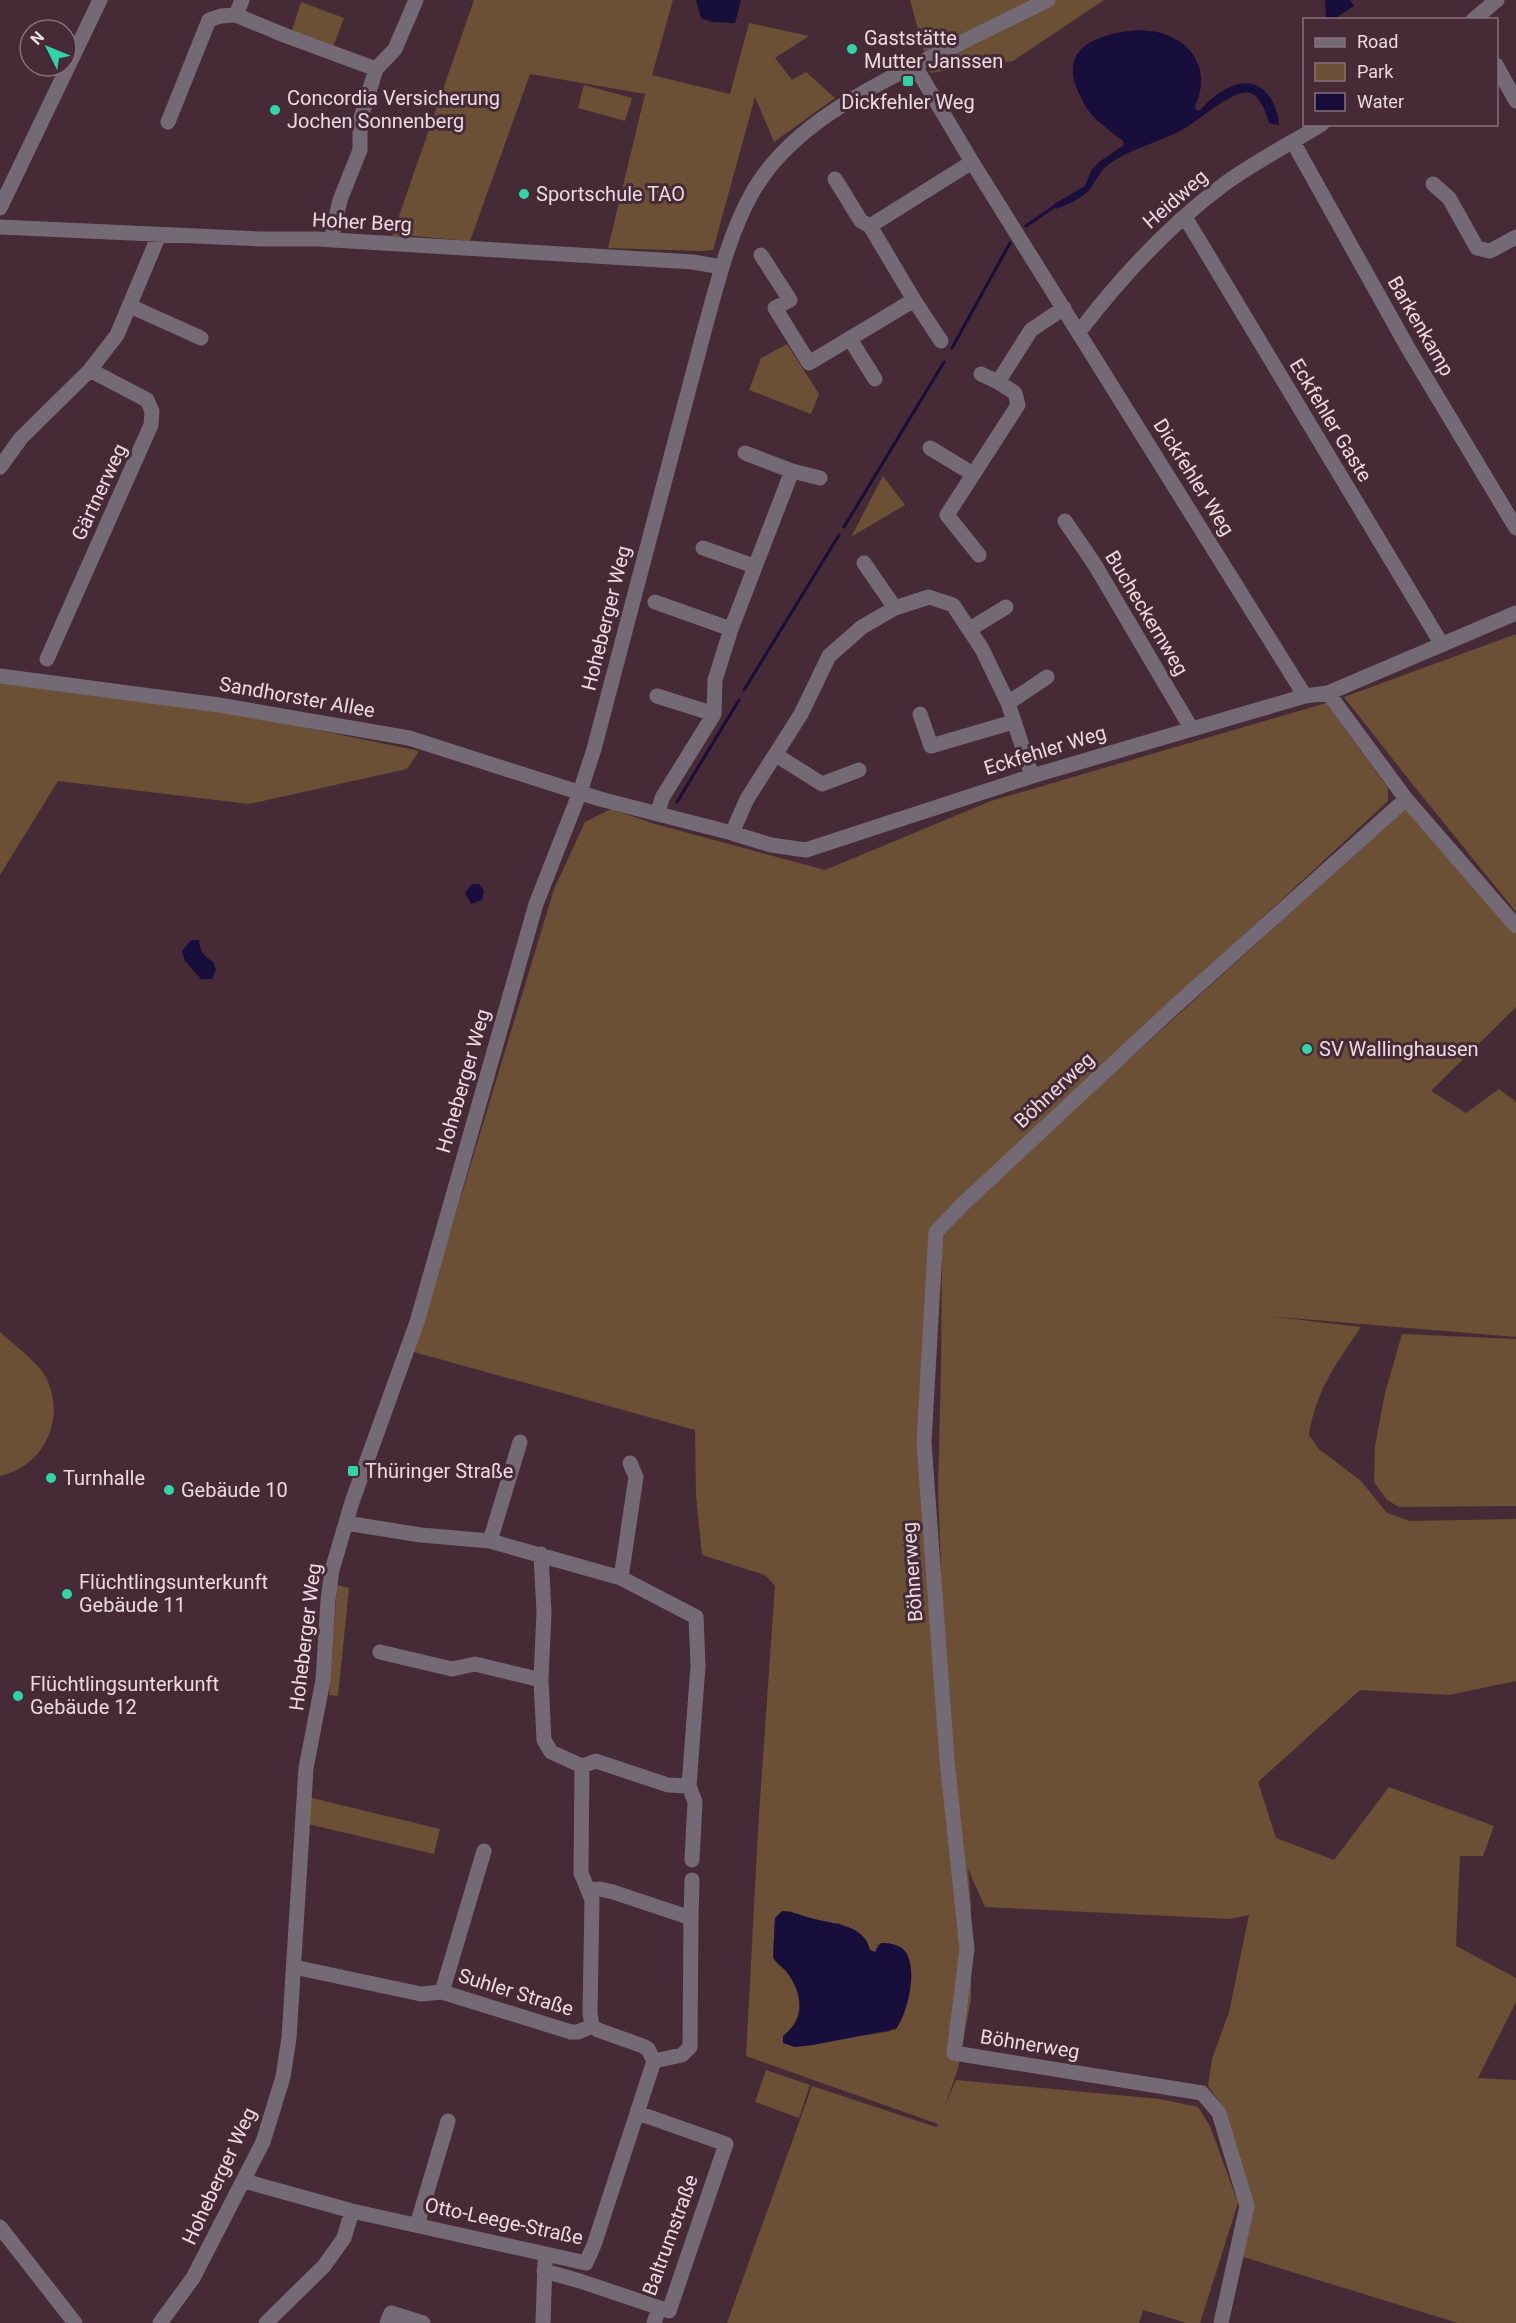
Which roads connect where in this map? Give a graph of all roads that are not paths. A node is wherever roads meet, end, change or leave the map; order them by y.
1 (100, 0) edge
2 (242, 0) edge
3 (416, 0) edge
4 (1048, 0) edge
5 (1497, 0) edge
6 (236, 15) junction
7 (1475, 18) edge
8 (915, 66) junction
9 (1498, 67) edge
10 (376, 69) junction
11 (1516, 102) edge
12 (168, 122) dead end
13 (1319, 126) edge
14 (1293, 142) junction
15 (972, 162) junction
16 (835, 179) dead end
17 (1433, 184) dead end
18 (0, 208) edge
19 (1185, 217) junction
20 (870, 226) junction
21 (0, 227) edge
22 (159, 235) junction
23 (1516, 237) edge
24 (330, 240) junction
25 (761, 255) dead end
26 (722, 267) junction
27 (914, 300) junction
28 (130, 306) junction
29 (1064, 308) junction
30 (1079, 332) junction
31 (201, 338) dead end
32 (850, 339) junction
33 (941, 341) dead end
34 (90, 370) junction
35 (981, 374) dead end
36 (875, 379) dead end
37 (998, 382) junction
38 (930, 448) dead end
39 (745, 453) dead end
40 (0, 467) edge
41 (792, 471) junction
42 (973, 474) junction
43 (820, 478) dead end
44 (1065, 521) dead end
45 (1516, 528) edge
46 (703, 548) dead end
47 (979, 555) dead end
48 (864, 563) dead end
49 (754, 566) junction
50 (655, 602) dead end
51 (1006, 607) dead end
52 (895, 608) junction
53 (1516, 613) edge
54 (731, 629) junction
55 (969, 629) junction
56 (1440, 644) junction
57 (47, 659) dead end
58 (0, 676) edge
59 (1047, 677) dead end
60 (1328, 693) junction
61 (657, 696) dead end
62 (1305, 696) junction
63 (1008, 703) junction
64 (714, 714) junction
65 (920, 714) dead end
66 (1013, 722) junction
67 (1191, 728) junction
68 (776, 754) junction
69 (859, 770) dead end
70 (1032, 776) junction
71 (580, 792) junction
72 (1406, 799) junction
73 (658, 813) junction
74 (732, 833) junction
75 (1516, 926) edge
76 (520, 1442) dead end
77 (630, 1463) dead end
78 (346, 1523) junction
79 (490, 1541) junction
80 (541, 1554) junction
81 (621, 1578) junction
82 (380, 1652) dead end
83 (542, 1680) junction
84 (582, 1766) junction
85 (690, 1786) junction
86 (484, 1851) dead end
87 (692, 1860) dead end
88 (692, 1880) dead end
89 (588, 1890) junction
90 (692, 1918) junction
91 (294, 1967) junction
92 (442, 1992) junction
93 (592, 2026) junction
94 (654, 2061) junction
95 (638, 2113) junction
96 (448, 2121) dead end
97 (244, 2181) junction
98 (352, 2211) junction
99 (417, 2225) junction
100 (0, 2227) edge
101 (547, 2254) junction
102 (586, 2263) junction
103 (544, 2271) junction
104 (580, 2281) junction
105 (659, 2308) junction
106 (75, 2323) edge
107 (160, 2323) edge
108 (266, 2323) edge
109 (387, 2323) edge
110 (423, 2323) edge
111 (543, 2323) edge
112 (654, 2323) edge
113 (1221, 2323) edge

1 - 18 street
2 - 6 street
3 - 10 street
4 - 8 street, Hoheberger Weg
5 - 7 street
6 - 10 street
6 - 12 street
8 - 15 street, Dickfehler Weg
8 - 26 street, Hoheberger Weg
9 - 11 street
10 - 24 street
13 - 14 street, Heidweg
14 - 19 street, Heidweg
14 - 45 street, Barkenkamp
15 - 20 street
15 - 29 street, Dickfehler Weg
16 - 20 street
17 - 23 street
19 - 30 street, Heidweg
19 - 56 street, Eckfehler Gaste
20 - 27 street
21 - 22 street, Hoher Berg
22 - 24 street, Hoher Berg
22 - 28 street
24 - 26 street, Hoher Berg
25 - 32 street
26 - 71 street, Hoheberger Weg
27 - 32 street
27 - 33 street
28 - 31 street
28 - 34 street
29 - 30 street, Dickfehler Weg
29 - 37 street
30 - 62 street, Dickfehler Weg
32 - 36 street
34 - 40 street
34 - 57 street, Gärtnerweg
35 - 37 street
37 - 42 street
38 - 42 street
39 - 41 street
41 - 43 street
41 - 49 street
42 - 47 street
44 - 67 street, Bucheckernweg
46 - 49 street
48 - 52 street
49 - 54 street
50 - 54 street
51 - 55 street
52 - 55 street
52 - 68 street
53 - 56 street, Eckfehler Weg
54 - 64 street
55 - 63 street
56 - 60 street, Eckfehler Weg
58 - 71 street, Sandhorster Allee
59 - 63 street
60 - 62 street, Eckfehler Weg
60 - 72 street
61 - 64 street
62 - 67 street, Eckfehler Weg
63 - 66 street
64 - 73 street
65 - 66 street
66 - 70 street
67 - 70 street, Eckfehler Weg
68 - 69 street
68 - 74 street
70 - 74 street, Eckfehler Weg
71 - 73 street, Eckfehler Weg
71 - 78 street, Hoheberger Weg
72 - 75 street
72 - 113 street, Böhnerweg
73 - 74 street, Eckfehler Weg
76 - 79 street
77 - 81 street
78 - 79 street
78 - 91 street, Hoheberger Weg
79 - 80 street
80 - 81 street
80 - 83 street
81 - 85 street
82 - 83 street
83 - 84 street
84 - 85 street
84 - 89 street
85 - 87 street
86 - 92 street
88 - 90 street
89 - 90 street
89 - 93 street
90 - 94 street
91 - 92 street, Suhler Straße
91 - 97 street, Hoheberger Weg
92 - 93 street, Suhler Straße
93 - 94 street, Suhler Straße
94 - 95 street, Otto-Leege-Straße
95 - 102 street, Otto-Leege-Straße
95 - 105 street, Baltrumstraße
96 - 99 street
97 - 98 street, Otto-Leege-Straße
97 - 107 street, Hoheberger Weg
98 - 99 street, Otto-Leege-Straße
98 - 108 street
99 - 101 street, Otto-Leege-Straße
100 - 106 street
101 - 102 street, Otto-Leege-Straße
101 - 103 street
102 - 104 street
103 - 104 street, Baltrumstraße
103 - 111 street
104 - 105 street, Baltrumstraße
105 - 112 street
109 - 110 street

